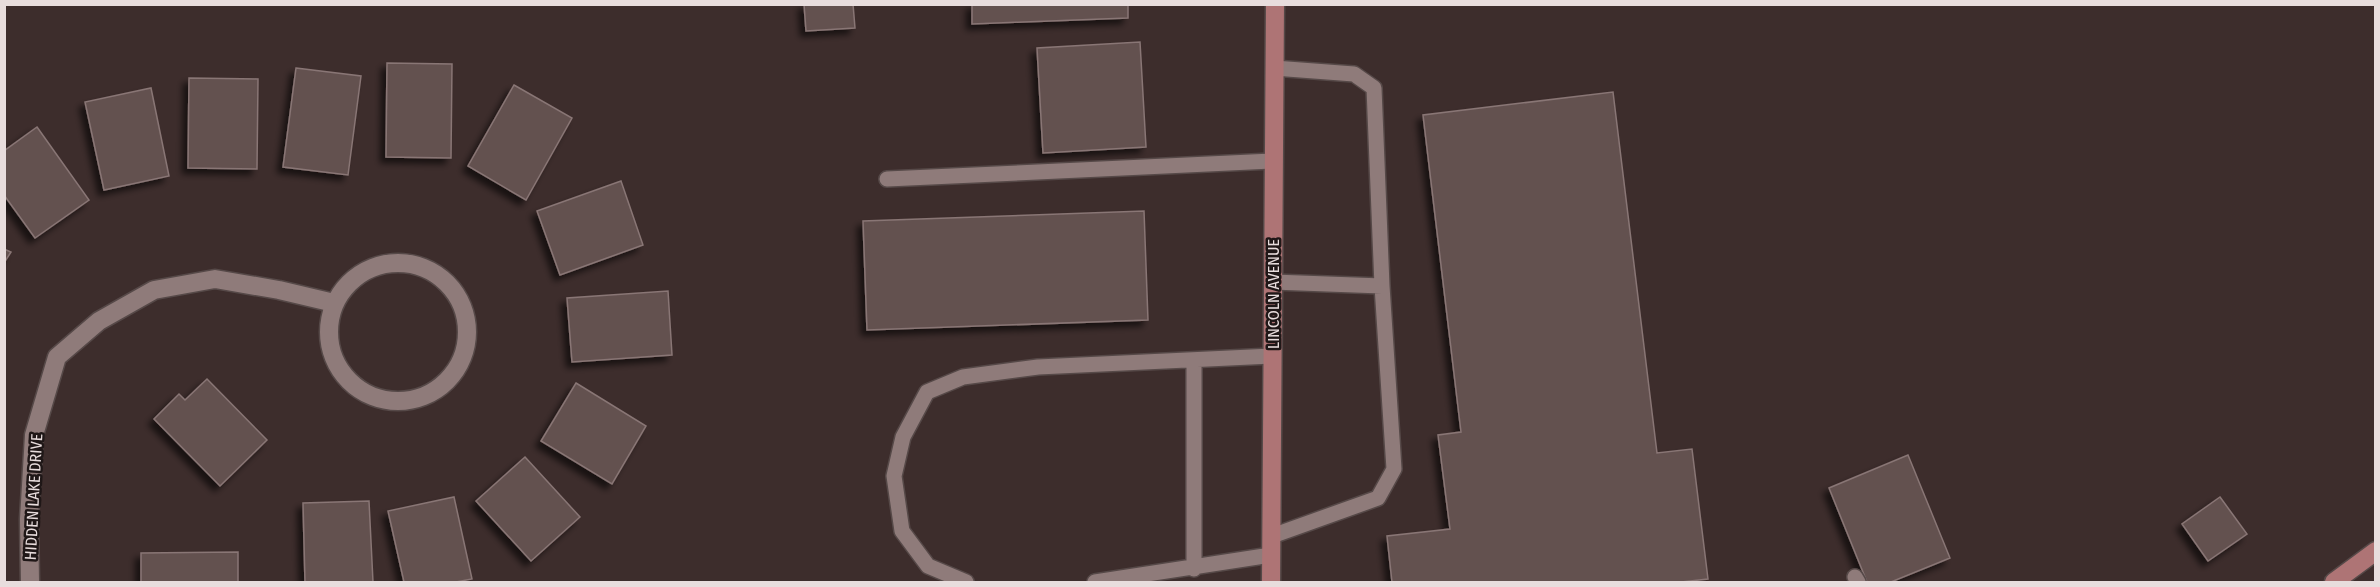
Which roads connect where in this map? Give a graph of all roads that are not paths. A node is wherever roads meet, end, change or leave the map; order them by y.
1 (1275, 4) edge
2 (1274, 68) junction
3 (1274, 161) junction
4 (887, 178) dead end
5 (1273, 282) junction
6 (1382, 286) junction
7 (334, 303) junction
8 (1273, 356) junction
9 (1194, 360) junction
10 (1272, 536) junction
11 (2376, 551) edge
12 (1271, 555) junction
13 (1194, 569) junction
14 (30, 582) edge
15 (966, 582) edge
16 (1095, 582) edge
17 (1271, 582) edge
18 (2334, 582) edge

1 - 2 street, LINCOLN AVENUE
2 - 3 street, LINCOLN AVENUE
2 - 6 lane
3 - 4 lane
3 - 5 street, LINCOLN AVENUE
5 - 6 lane
5 - 8 street, LINCOLN AVENUE
6 - 10 lane
7 - 7 street
7 - 14 street, HIDDEN LAKE DRIVE
8 - 9 lane
8 - 10 street, LINCOLN AVENUE
9 - 13 lane
9 - 15 lane
10 - 12 street, LINCOLN AVENUE
11 - 18 street
12 - 13 lane
12 - 17 street, LINCOLN AVENUE
13 - 16 lane

